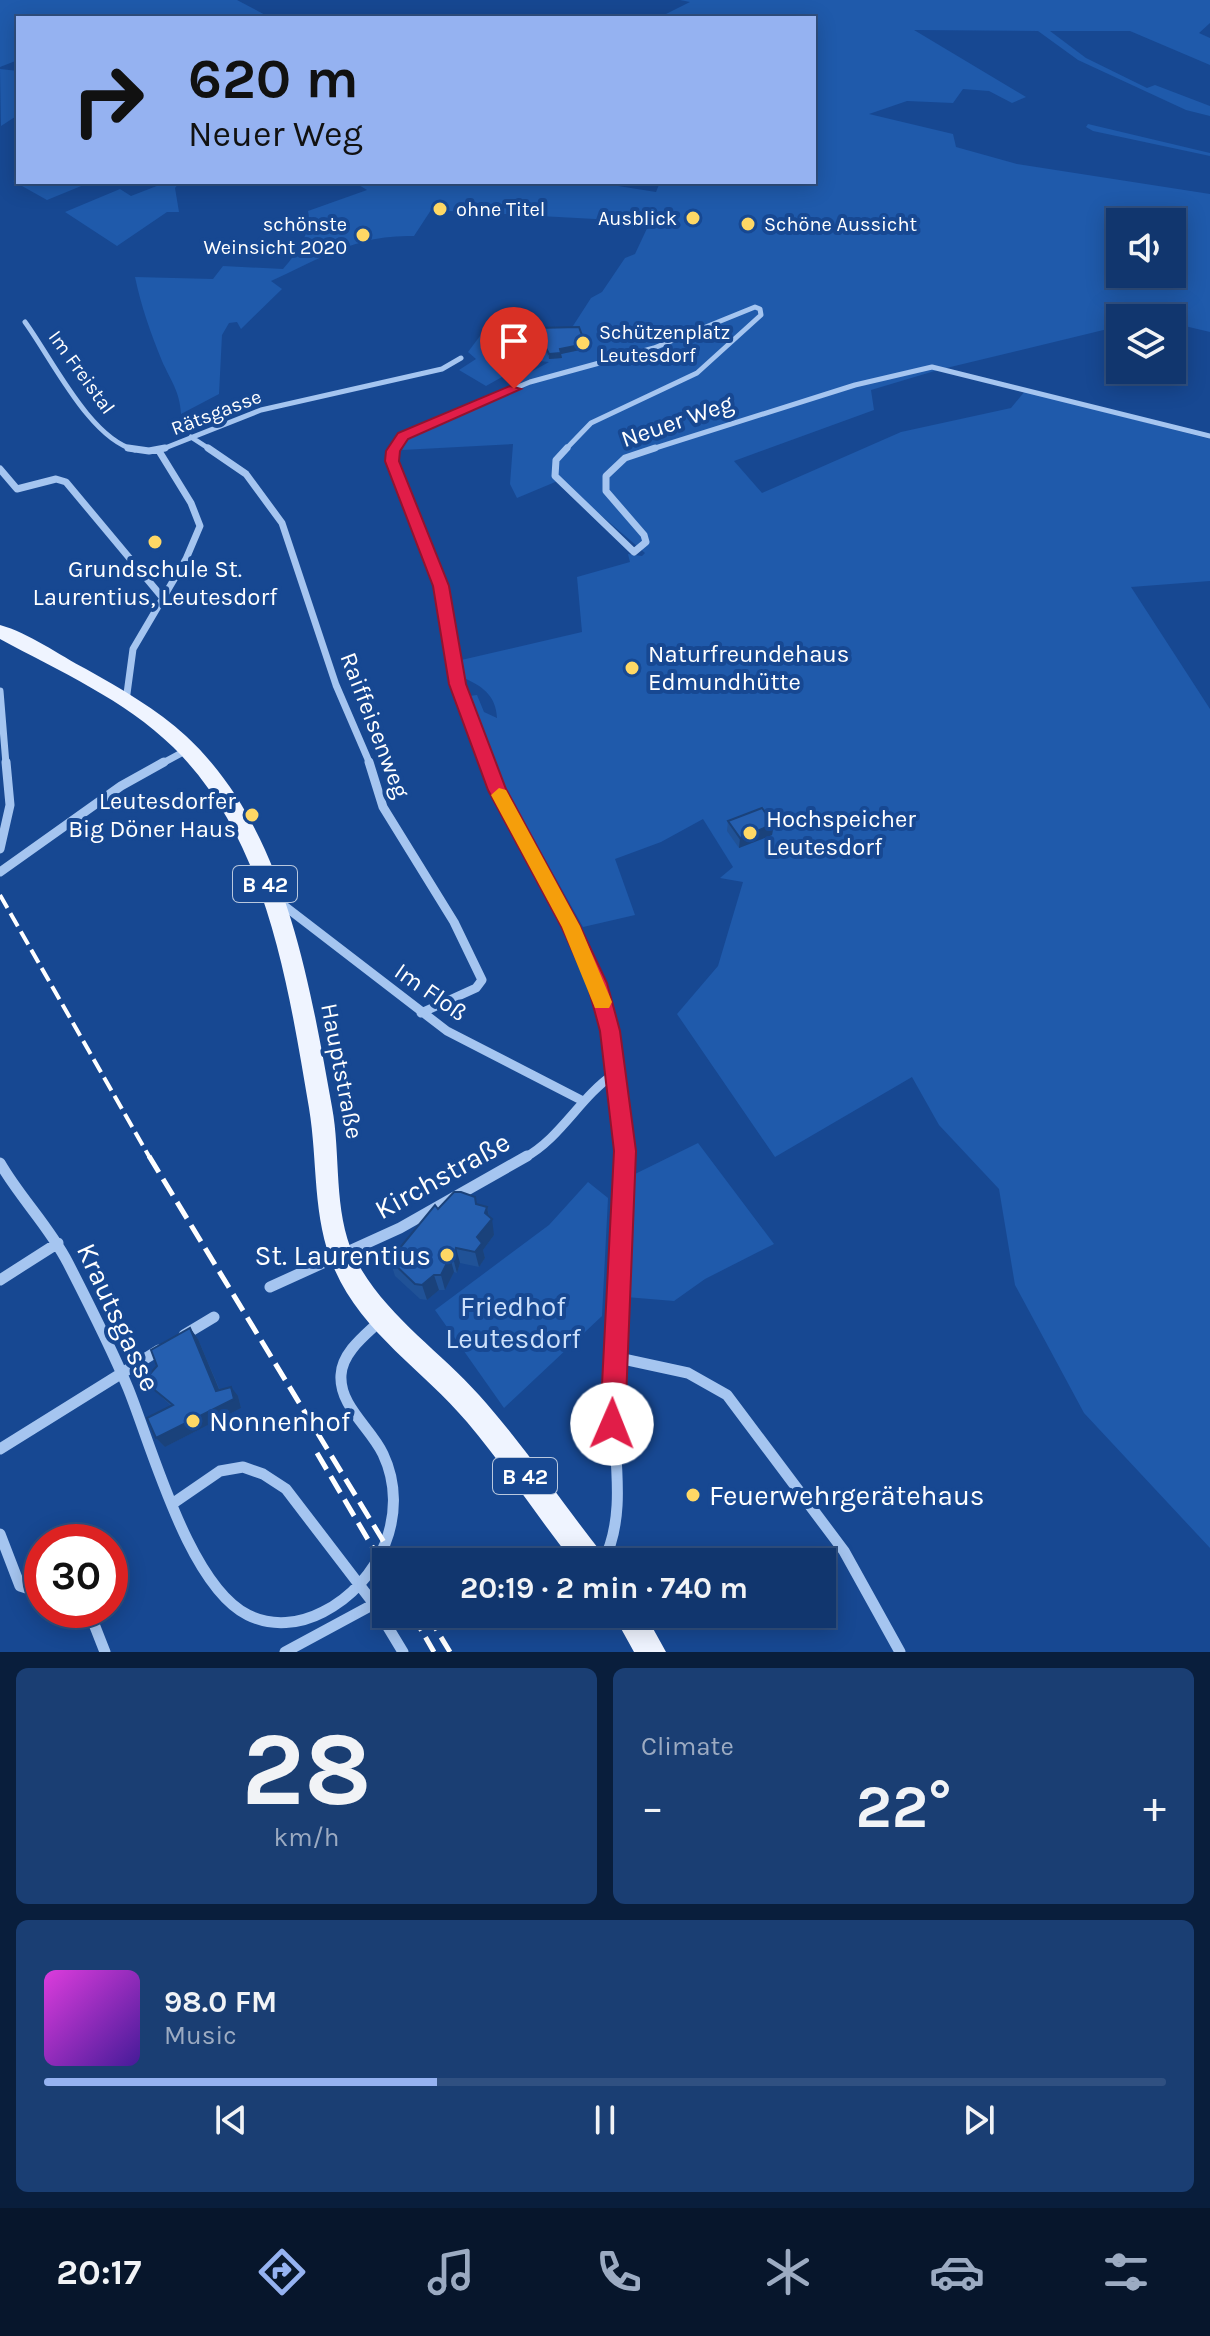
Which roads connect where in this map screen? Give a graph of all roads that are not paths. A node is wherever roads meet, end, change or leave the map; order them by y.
1 (25, 322) dead end
2 (461, 358) dead end
3 (1210, 436) edge
4 (191, 437) junction
5 (159, 451) junction
6 (0, 469) edge
7 (162, 597) junction
8 (0, 631) edge
9 (0, 691) edge
10 (126, 702) junction
11 (188, 750) junction
12 (0, 849) edge
13 (0, 872) edge
14 (269, 896) junction
15 (421, 1013) junction
16 (614, 1074) junction
17 (583, 1101) junction
18 (0, 1163) edge
19 (58, 1243) junction
20 (341, 1254) junction
21 (0, 1280) edge
22 (270, 1287) dead end
23 (214, 1317) dead end
24 (382, 1318) junction
25 (614, 1357) junction
26 (120, 1373) junction
27 (0, 1449) edge
28 (172, 1504) junction
29 (0, 1534) edge
30 (580, 1548) edge
31 (610, 1548) edge
32 (24, 1587) edge
33 (372, 1601) edge
34 (372, 1605) edge
35 (96, 1628) edge
36 (388, 1628) edge
37 (636, 1628) edge
38 (105, 1652) edge
39 (285, 1652) edge
40 (403, 1652) edge
41 (651, 1652) edge
42 (900, 1652) edge

1 - 5 street, Im Freistal
2 - 4 street, Rätsgasse
3 - 16 street, Neuer Weg
4 - 5 street, Rätsgasse
4 - 15 street, Raiffeisenweg
5 - 7 street, Rätsgasse
6 - 7 street
7 - 10 street, Rätsgasse
8 - 10 main road, Hauptstraße / B 42
9 - 12 street
10 - 11 main road, Hauptstraße / B 42
11 - 13 street
11 - 14 main road, Hauptstraße / B 42
14 - 15 street, Im Floß
14 - 20 main road, Hauptstraße / B 42
15 - 17 street, Im Floß
16 - 17 street, Kirchstraße
16 - 25 street, Neuer Weg
17 - 20 street, Kirchstraße
18 - 19 street, Krautsgasse
19 - 21 street
19 - 26 street, Krautsgasse
20 - 22 street, Kirchstraße
20 - 24 main road, Hauptstraße / B 42
23 - 26 street
24 - 28 street, Krautsgasse
24 - 30 main road, Hauptstraße / B 42
25 - 31 street, Neuer Weg
25 - 42 street
26 - 27 street
26 - 28 street, Krautsgasse
28 - 33 street
29 - 32 street
34 - 39 street
35 - 38 street
36 - 40 street
37 - 41 main road

